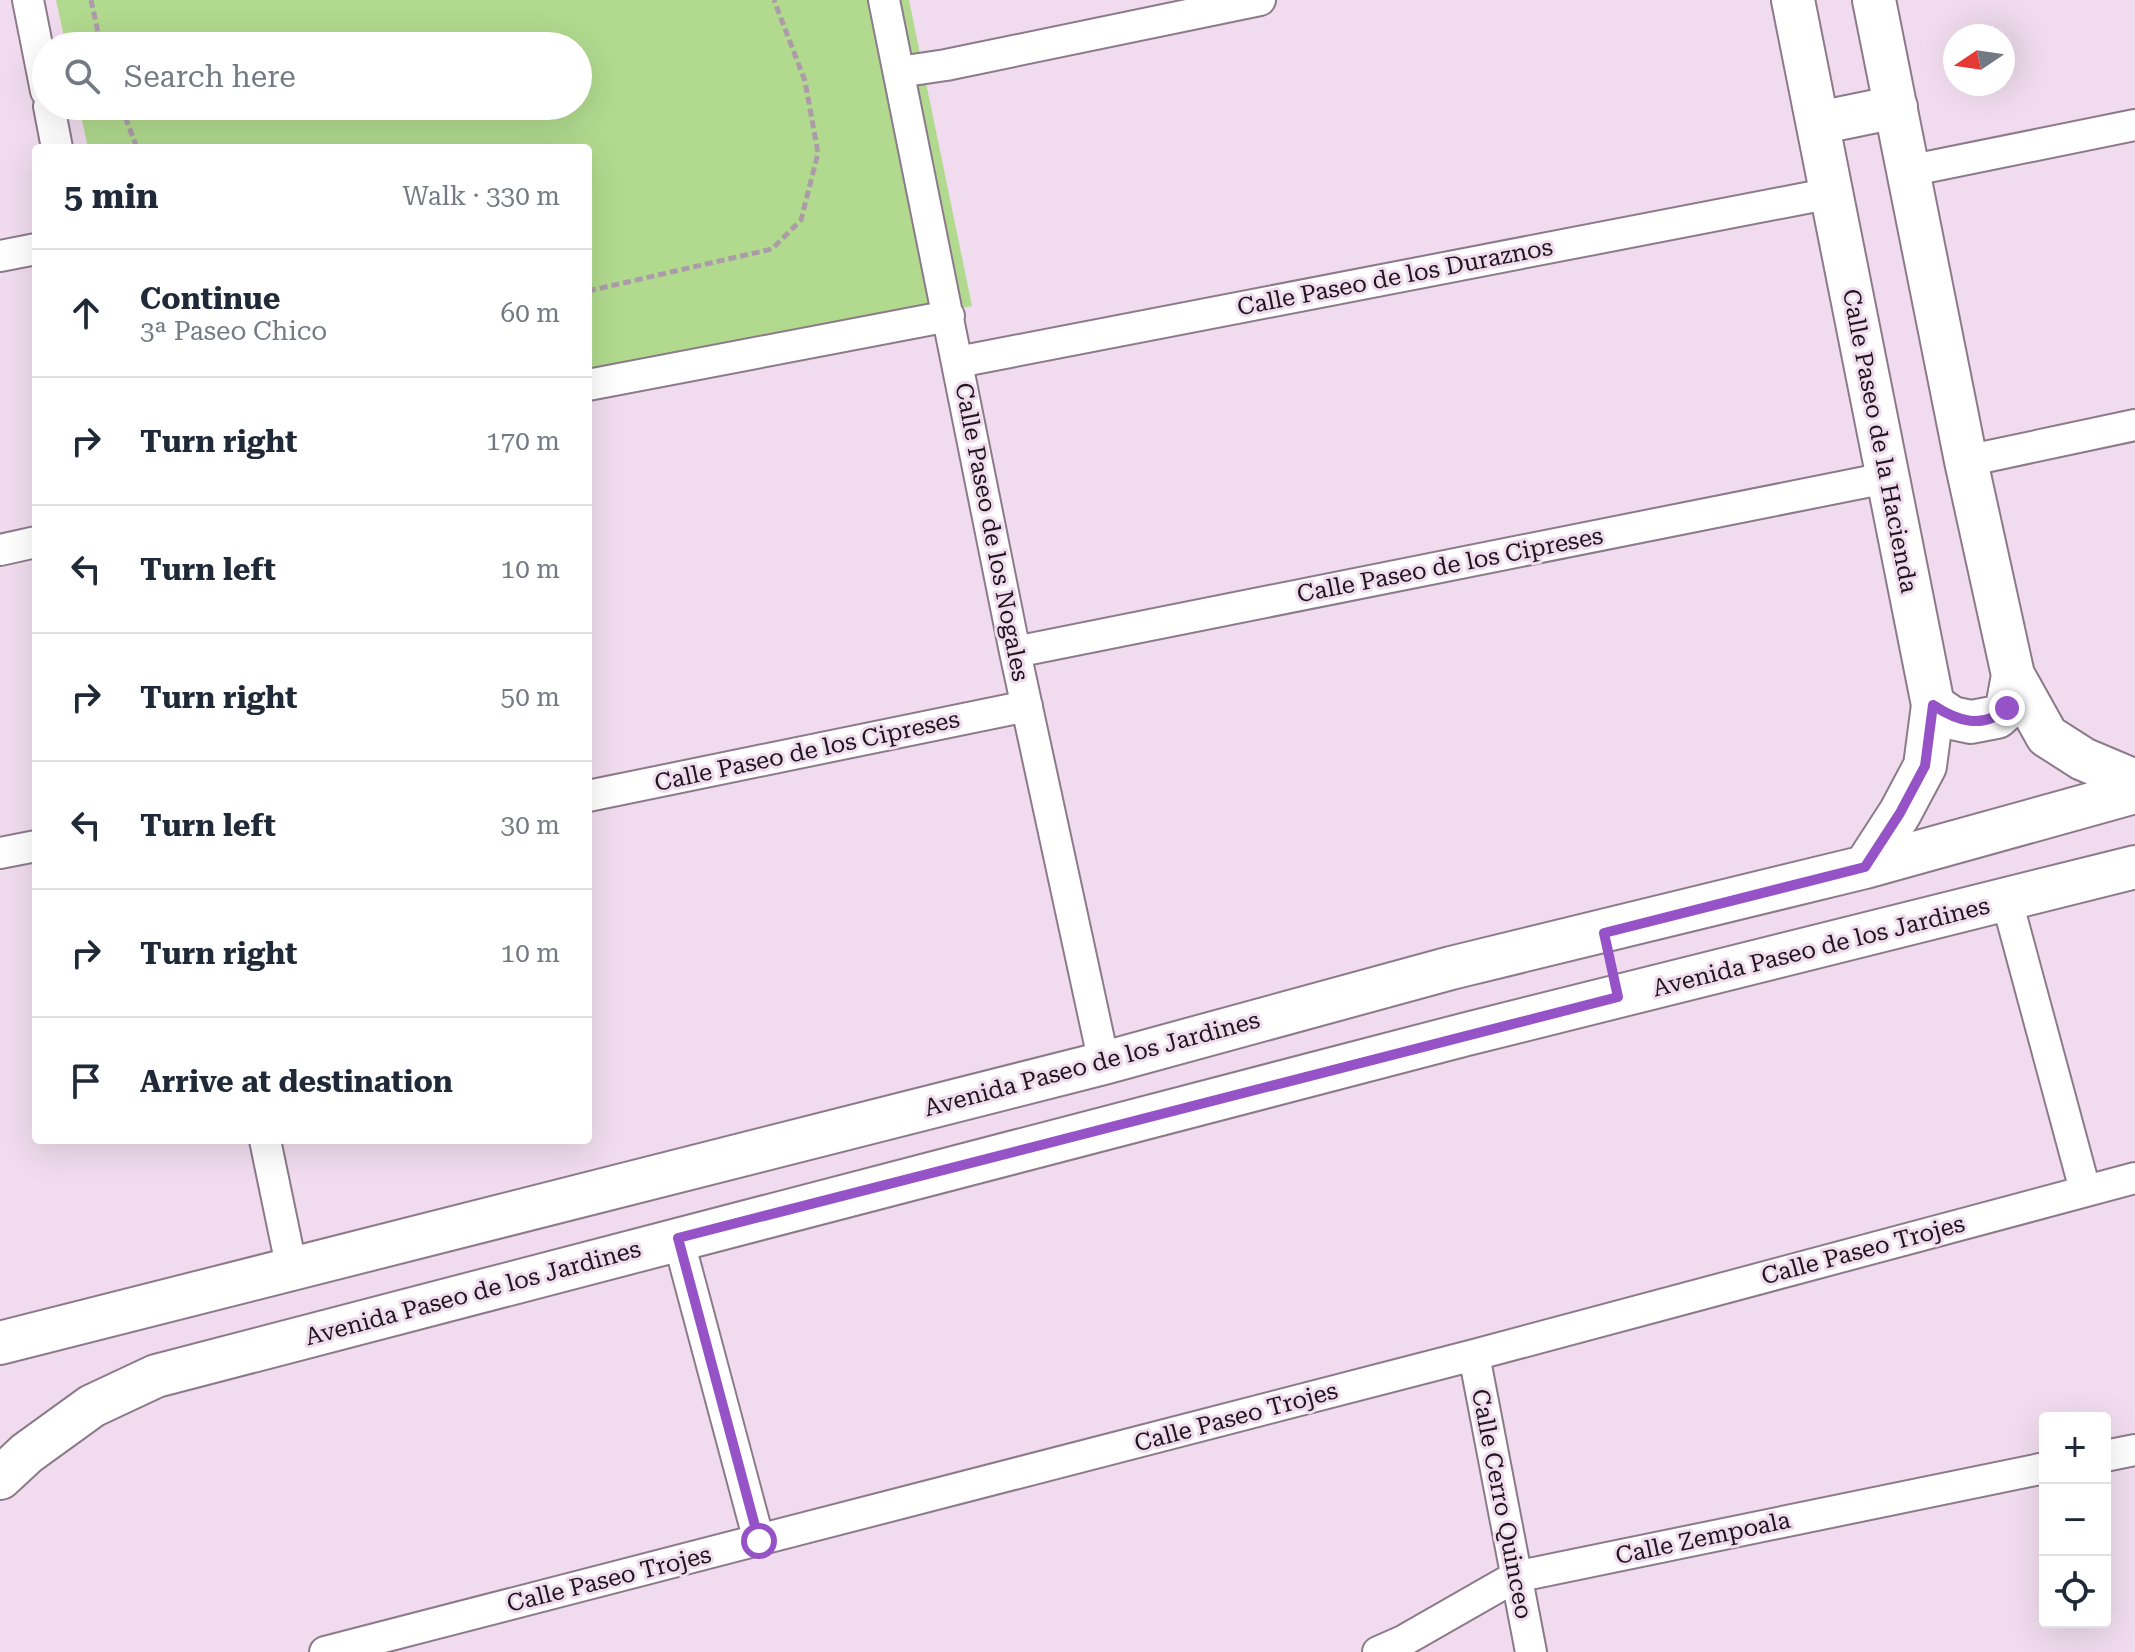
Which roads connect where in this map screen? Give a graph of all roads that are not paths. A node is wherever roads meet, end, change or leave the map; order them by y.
1 (28, 0) edge
2 (884, 0) edge
3 (1260, 0) edge
4 (1793, 0) edge
5 (1874, 0) edge
6 (34, 32) edge
7 (899, 72) junction
8 (1896, 107) junction
9 (52, 120) edge
10 (1818, 123) junction
11 (2135, 125) edge
12 (56, 144) edge
13 (1908, 171) junction
14 (1832, 193) junction
15 (32, 250) edge
16 (0, 256) edge
17 (949, 316) junction
18 (958, 362) junction
19 (592, 384) edge
20 (2135, 425) edge
21 (1966, 461) junction
22 (1886, 478) junction
23 (32, 543) edge
24 (0, 550) edge
25 (1015, 652) junction
26 (2013, 675) junction
27 (1933, 705) junction
28 (1027, 706) junction
29 (2135, 781) edge
30 (2135, 792) edge
31 (592, 795) edge
32 (32, 847) edge
33 (0, 853) edge
34 (1865, 867) junction
35 (2135, 867) edge
36 (2007, 901) junction
37 (1604, 933) junction
38 (1451, 968) junction
39 (1618, 997) junction
40 (1467, 1034) junction
41 (1104, 1063) junction
42 (266, 1144) edge
43 (2135, 1178) edge
44 (2085, 1190) junction
45 (678, 1238) junction
46 (292, 1270) junction
47 (0, 1343) edge
48 (1474, 1355) junction
49 (2135, 1450) edge
50 (2111, 1455) edge
51 (2039, 1469) edge
52 (0, 1478) edge
53 (759, 1541) junction
54 (1515, 1577) junction
55 (330, 1650) edge
56 (1378, 1652) edge
57 (1531, 1652) edge

1 - 6 street
2 - 7 street, Calle Paseo de los Nogales
3 - 7 street
4 - 10 street, Calle Paseo de la Hacienda
5 - 8 street
7 - 17 street, Calle Paseo de los Nogales
8 - 10 street
8 - 13 street
9 - 12 street
10 - 14 street, Calle Paseo de la Hacienda
11 - 13 street
13 - 21 street
14 - 18 street, Calle Paseo de los Duraznos
14 - 22 street, Calle Paseo de la Hacienda
15 - 16 street
17 - 18 street, Calle Paseo de los Nogales
17 - 19 street
18 - 25 street, Calle Paseo de los Nogales
20 - 21 street
21 - 26 street
22 - 25 street, Calle Paseo de los Cipreses
22 - 27 street, Calle Paseo de la Hacienda
23 - 24 street
25 - 28 street, Calle Paseo de los Nogales
26 - 27 street
26 - 29 street
27 - 34 street, Calle Paseo de la Hacienda
28 - 31 street, Calle Paseo de los Cipreses
28 - 41 street, Calle Paseo de los Nogales
30 - 34 street, Avenida Paseo de los Jardines
32 - 33 street
34 - 37 street, Avenida Paseo de los Jardines
35 - 36 street, Avenida Paseo de los Jardines
36 - 39 street, Avenida Paseo de los Jardines
36 - 44 street
37 - 38 street, Avenida Paseo de los Jardines
37 - 39 street
38 - 40 street
38 - 41 street, Avenida Paseo de los Jardines
39 - 40 street, Avenida Paseo de los Jardines
40 - 45 street, Avenida Paseo de los Jardines
41 - 46 street, Avenida Paseo de los Jardines
42 - 46 street
43 - 44 street, Calle Paseo Trojes
44 - 48 street, Calle Paseo Trojes
45 - 52 street, Avenida Paseo de los Jardines
45 - 53 street
46 - 47 street, Avenida Paseo de los Jardines
48 - 53 street, Calle Paseo Trojes
48 - 54 street, Calle Cerro Quinceo
49 - 50 street
51 - 54 street, Calle Zempoala
53 - 55 street, Calle Paseo Trojes
54 - 56 street, Calle Zempoala
54 - 57 street, Calle Cerro Quinceo

